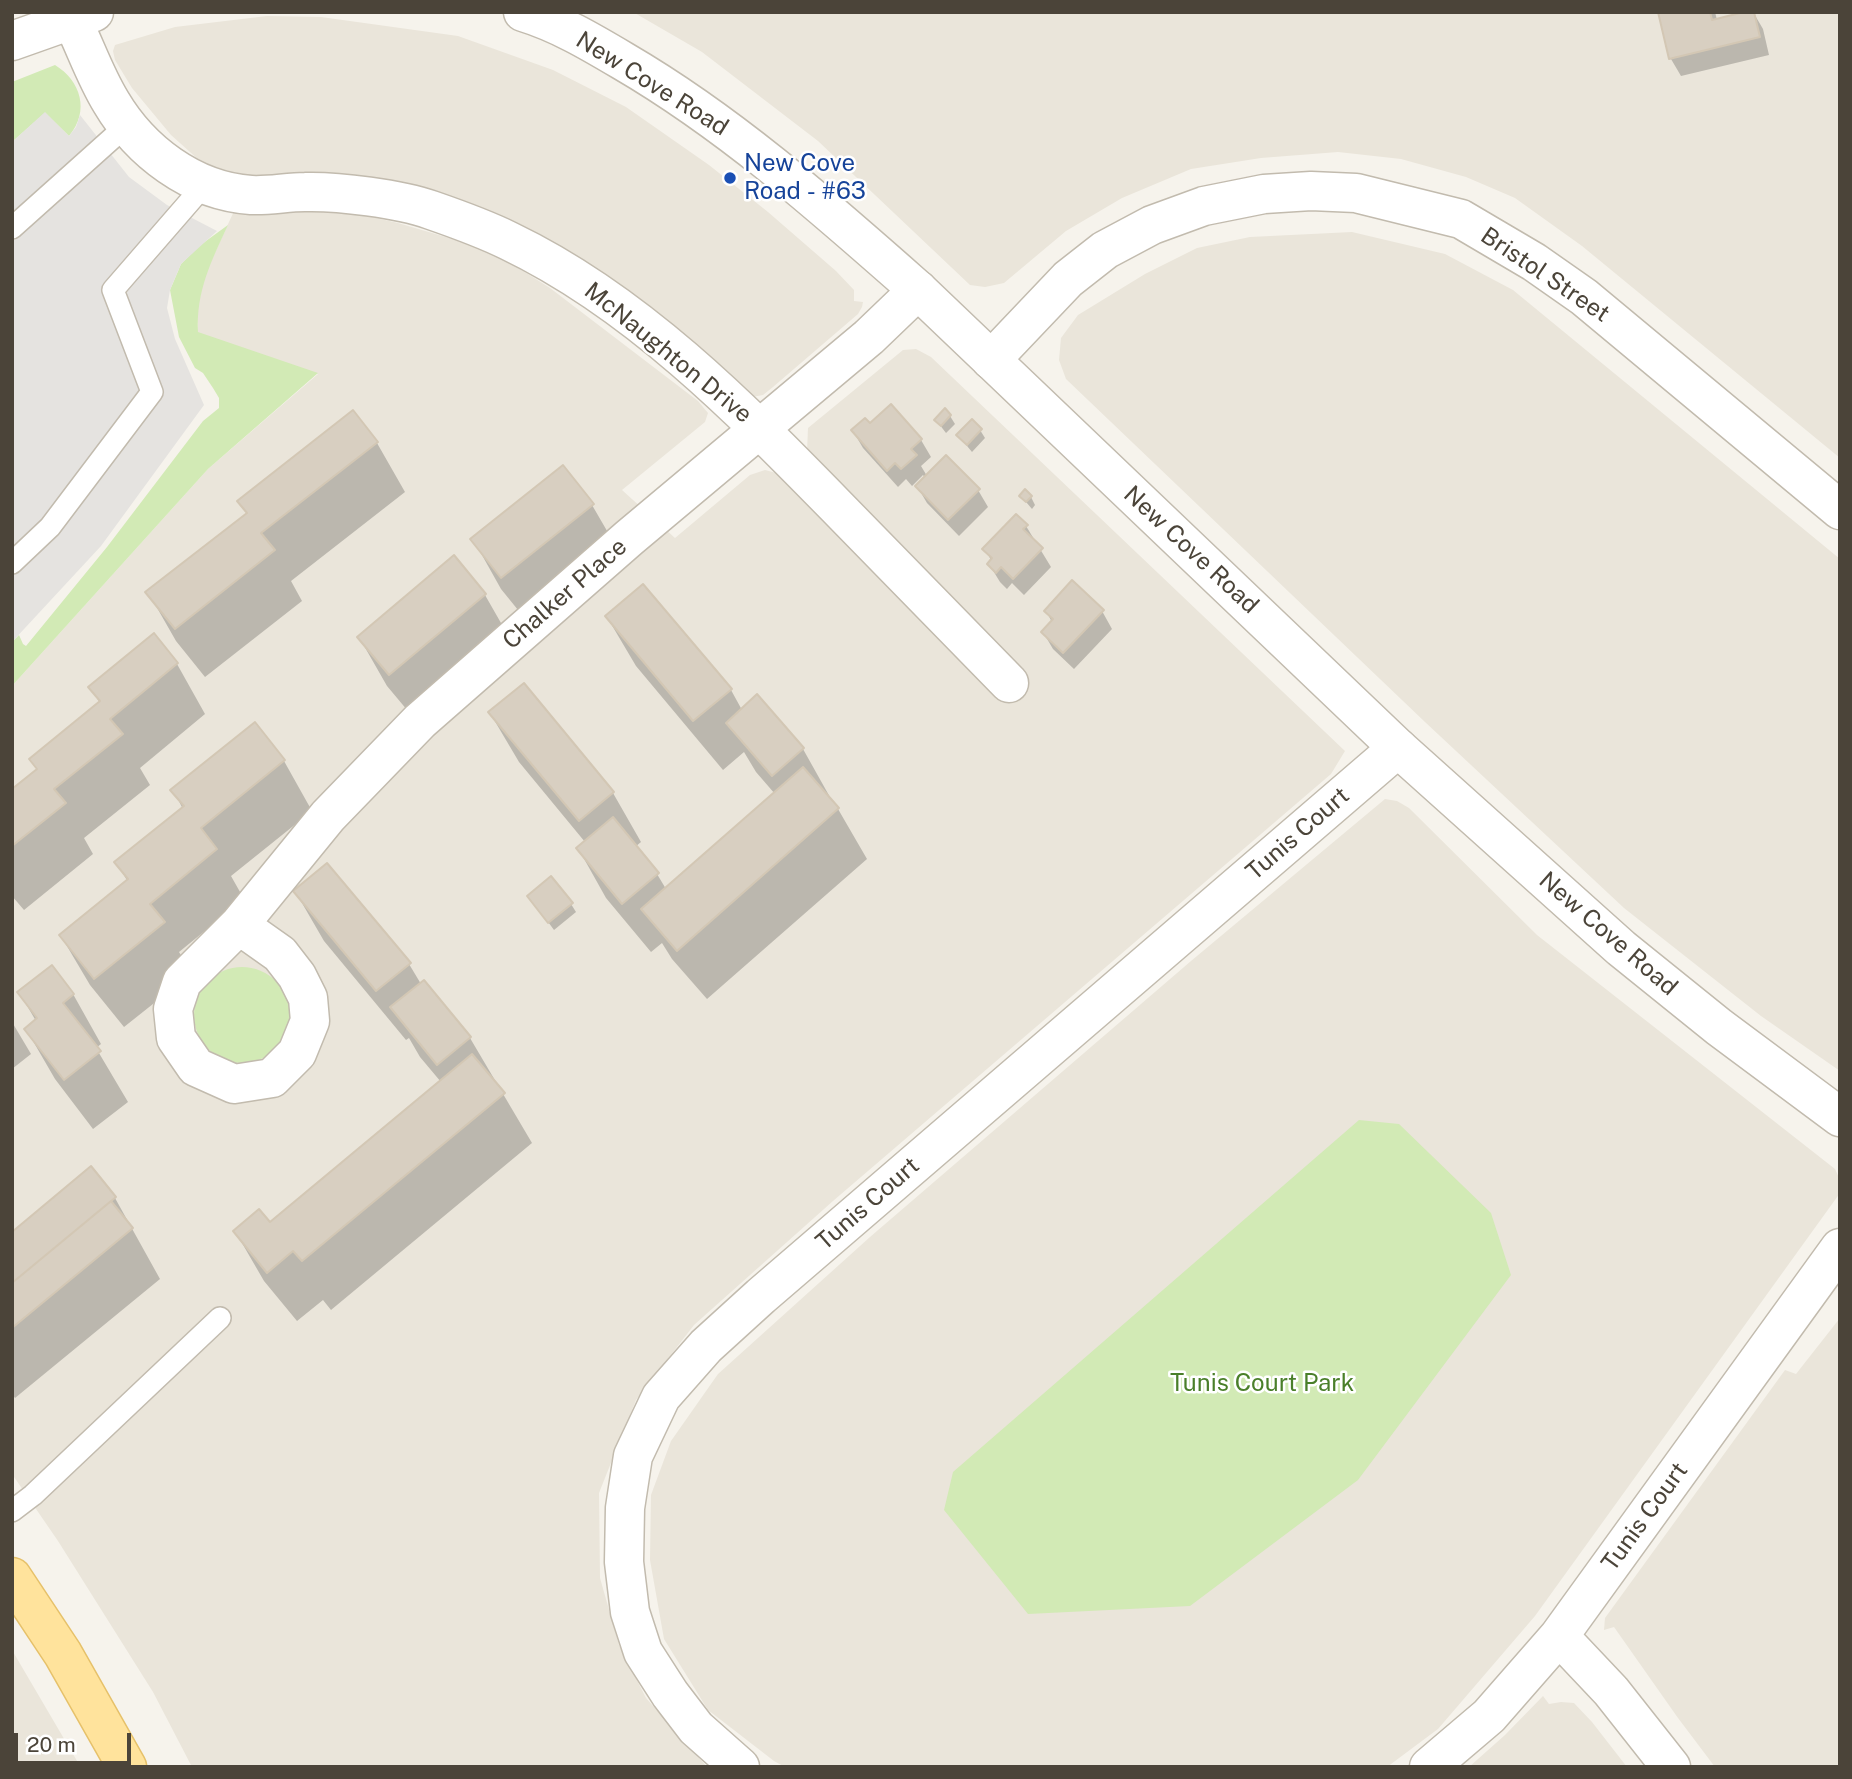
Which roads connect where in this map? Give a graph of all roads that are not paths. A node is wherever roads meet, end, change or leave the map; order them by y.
1 (523, 12) edge
2 (83, 16) edge
3 (12, 41) edge
4 (127, 125) junction
5 (205, 184) junction
6 (12, 228) edge
7 (918, 290) junction
8 (991, 360) junction
9 (760, 428) junction
10 (1840, 510) edge
11 (12, 563) edge
12 (1009, 683) dead end
13 (1398, 748) junction
14 (239, 925) dead end
15 (1840, 1118) edge
16 (1840, 1248) edge
17 (220, 1318) dead end
18 (12, 1511) edge
19 (12, 1577) edge
20 (1559, 1636) junction
21 (127, 1767) edge
22 (740, 1767) edge
23 (1429, 1767) edge
24 (1671, 1767) edge

1 - 7 street, New Cove Road
2 - 3 street
2 - 4 street, McNaughton Drive
4 - 5 street, McNaughton Drive
4 - 6 lane
5 - 9 street, McNaughton Drive
5 - 11 lane
7 - 8 street, New Cove Road
7 - 9 street, Chalker Place
8 - 10 street, Bristol Street
8 - 13 street, New Cove Road
9 - 12 street, McNaughton Drive
9 - 14 street, Chalker Place
13 - 15 street, New Cove Road
13 - 22 street, Tunis Court
16 - 20 street, Tunis Court
17 - 18 lane
19 - 21 main road
20 - 23 street, Tunis Court
20 - 24 street

